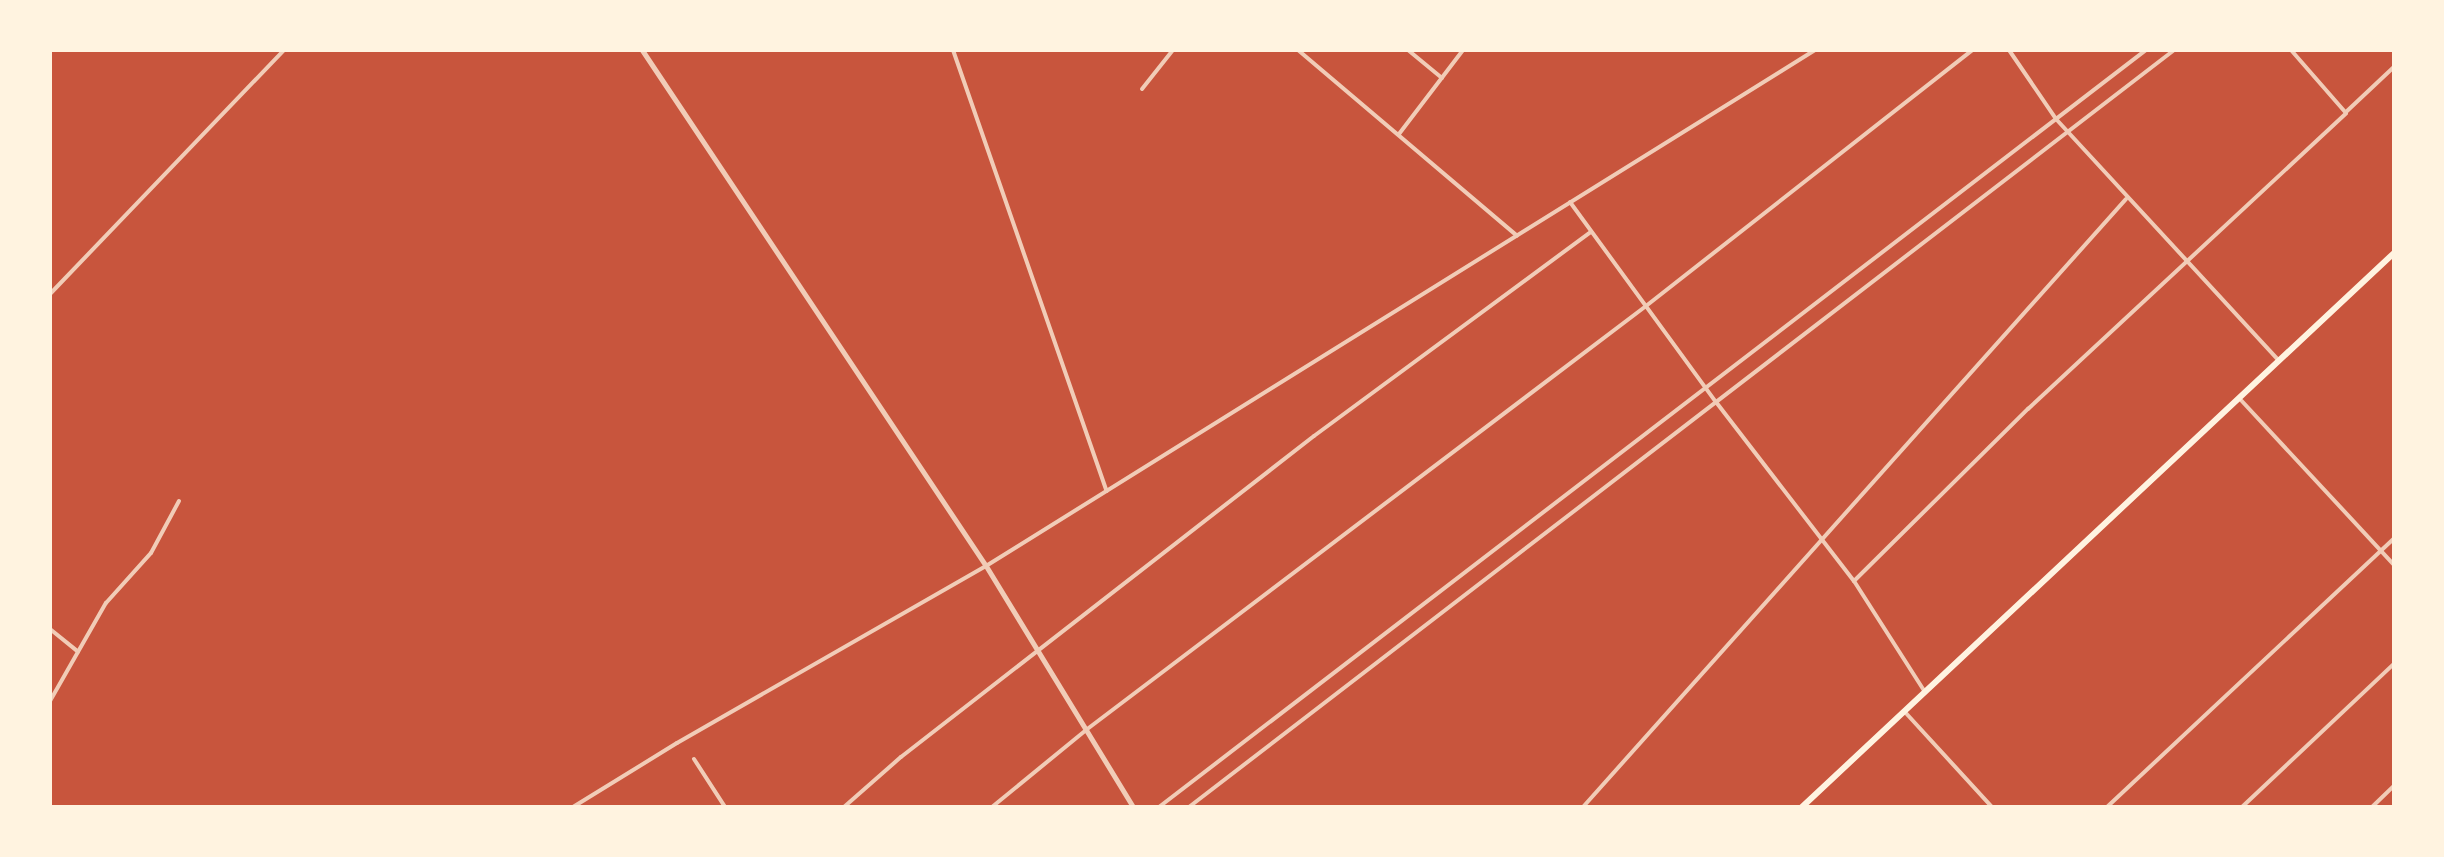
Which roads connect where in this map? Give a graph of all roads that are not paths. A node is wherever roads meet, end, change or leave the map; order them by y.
1 (284, 50) edge
2 (642, 50) edge
3 (953, 50) edge
4 (1173, 50) edge
5 (1298, 50) edge
6 (1408, 50) edge
7 (1463, 50) edge
8 (1815, 50) edge
9 (1973, 50) edge
10 (2009, 50) edge
11 (2146, 50) edge
12 (2174, 50) edge
13 (2291, 50) edge
14 (2394, 67) edge
15 (1442, 78) junction
16 (1142, 89) dead end
17 (2346, 113) junction
18 (2056, 119) junction
19 (2066, 131) junction
20 (1398, 135) junction
21 (2126, 199) junction
22 (1570, 202) junction
23 (1591, 232) junction
24 (1517, 236) junction
25 (2394, 253) edge
26 (2186, 263) junction
27 (50, 294) edge
28 (1646, 306) junction
29 (2279, 361) junction
30 (1705, 387) junction
31 (2239, 398) junction
32 (1716, 402) junction
33 (1107, 491) junction
34 (179, 501) dead end
35 (1821, 538) junction
36 (2394, 538) edge
37 (2381, 551) junction
38 (2394, 565) edge
39 (986, 566) junction
40 (1854, 581) junction
41 (50, 629) edge
42 (78, 652) junction
43 (1039, 653) junction
44 (2394, 664) edge
45 (1925, 692) junction
46 (50, 701) edge
47 (1904, 711) junction
48 (1086, 730) junction
49 (694, 759) dead end
50 (2394, 786) edge
51 (573, 807) edge
52 (725, 807) edge
53 (844, 807) edge
54 (992, 807) edge
55 (1133, 807) edge
56 (1159, 807) edge
57 (1189, 807) edge
58 (1583, 807) edge
59 (1802, 807) edge
60 (1992, 807) edge
61 (2107, 807) edge
62 (2242, 807) edge
63 (2372, 807) edge

1 - 27 street
2 - 39 street
3 - 33 street
4 - 16 street
5 - 20 street
6 - 15 street
7 - 15 street
8 - 22 street
9 - 28 street
10 - 18 street
11 - 18 street
12 - 19 street
13 - 17 street
14 - 17 street
15 - 20 street
17 - 26 street
18 - 19 street
18 - 30 street
19 - 21 street
19 - 32 street
20 - 24 street
21 - 26 street
21 - 35 street
22 - 23 street
22 - 24 street
23 - 28 street
23 - 43 street
24 - 33 street
25 - 29 highway
26 - 29 street
26 - 40 street
28 - 30 street
28 - 48 street
29 - 31 highway
30 - 32 street
30 - 56 street
31 - 37 street
31 - 45 highway
32 - 35 street
32 - 57 street
33 - 39 street
34 - 42 street
35 - 40 street
35 - 58 street
36 - 37 street
37 - 38 street
37 - 61 street
39 - 43 street
39 - 51 street
40 - 45 street
41 - 42 street
42 - 46 street
43 - 48 street
43 - 53 street
44 - 62 street
45 - 47 highway
47 - 59 highway
47 - 60 street
48 - 54 street
48 - 55 street
49 - 52 street
50 - 63 street

